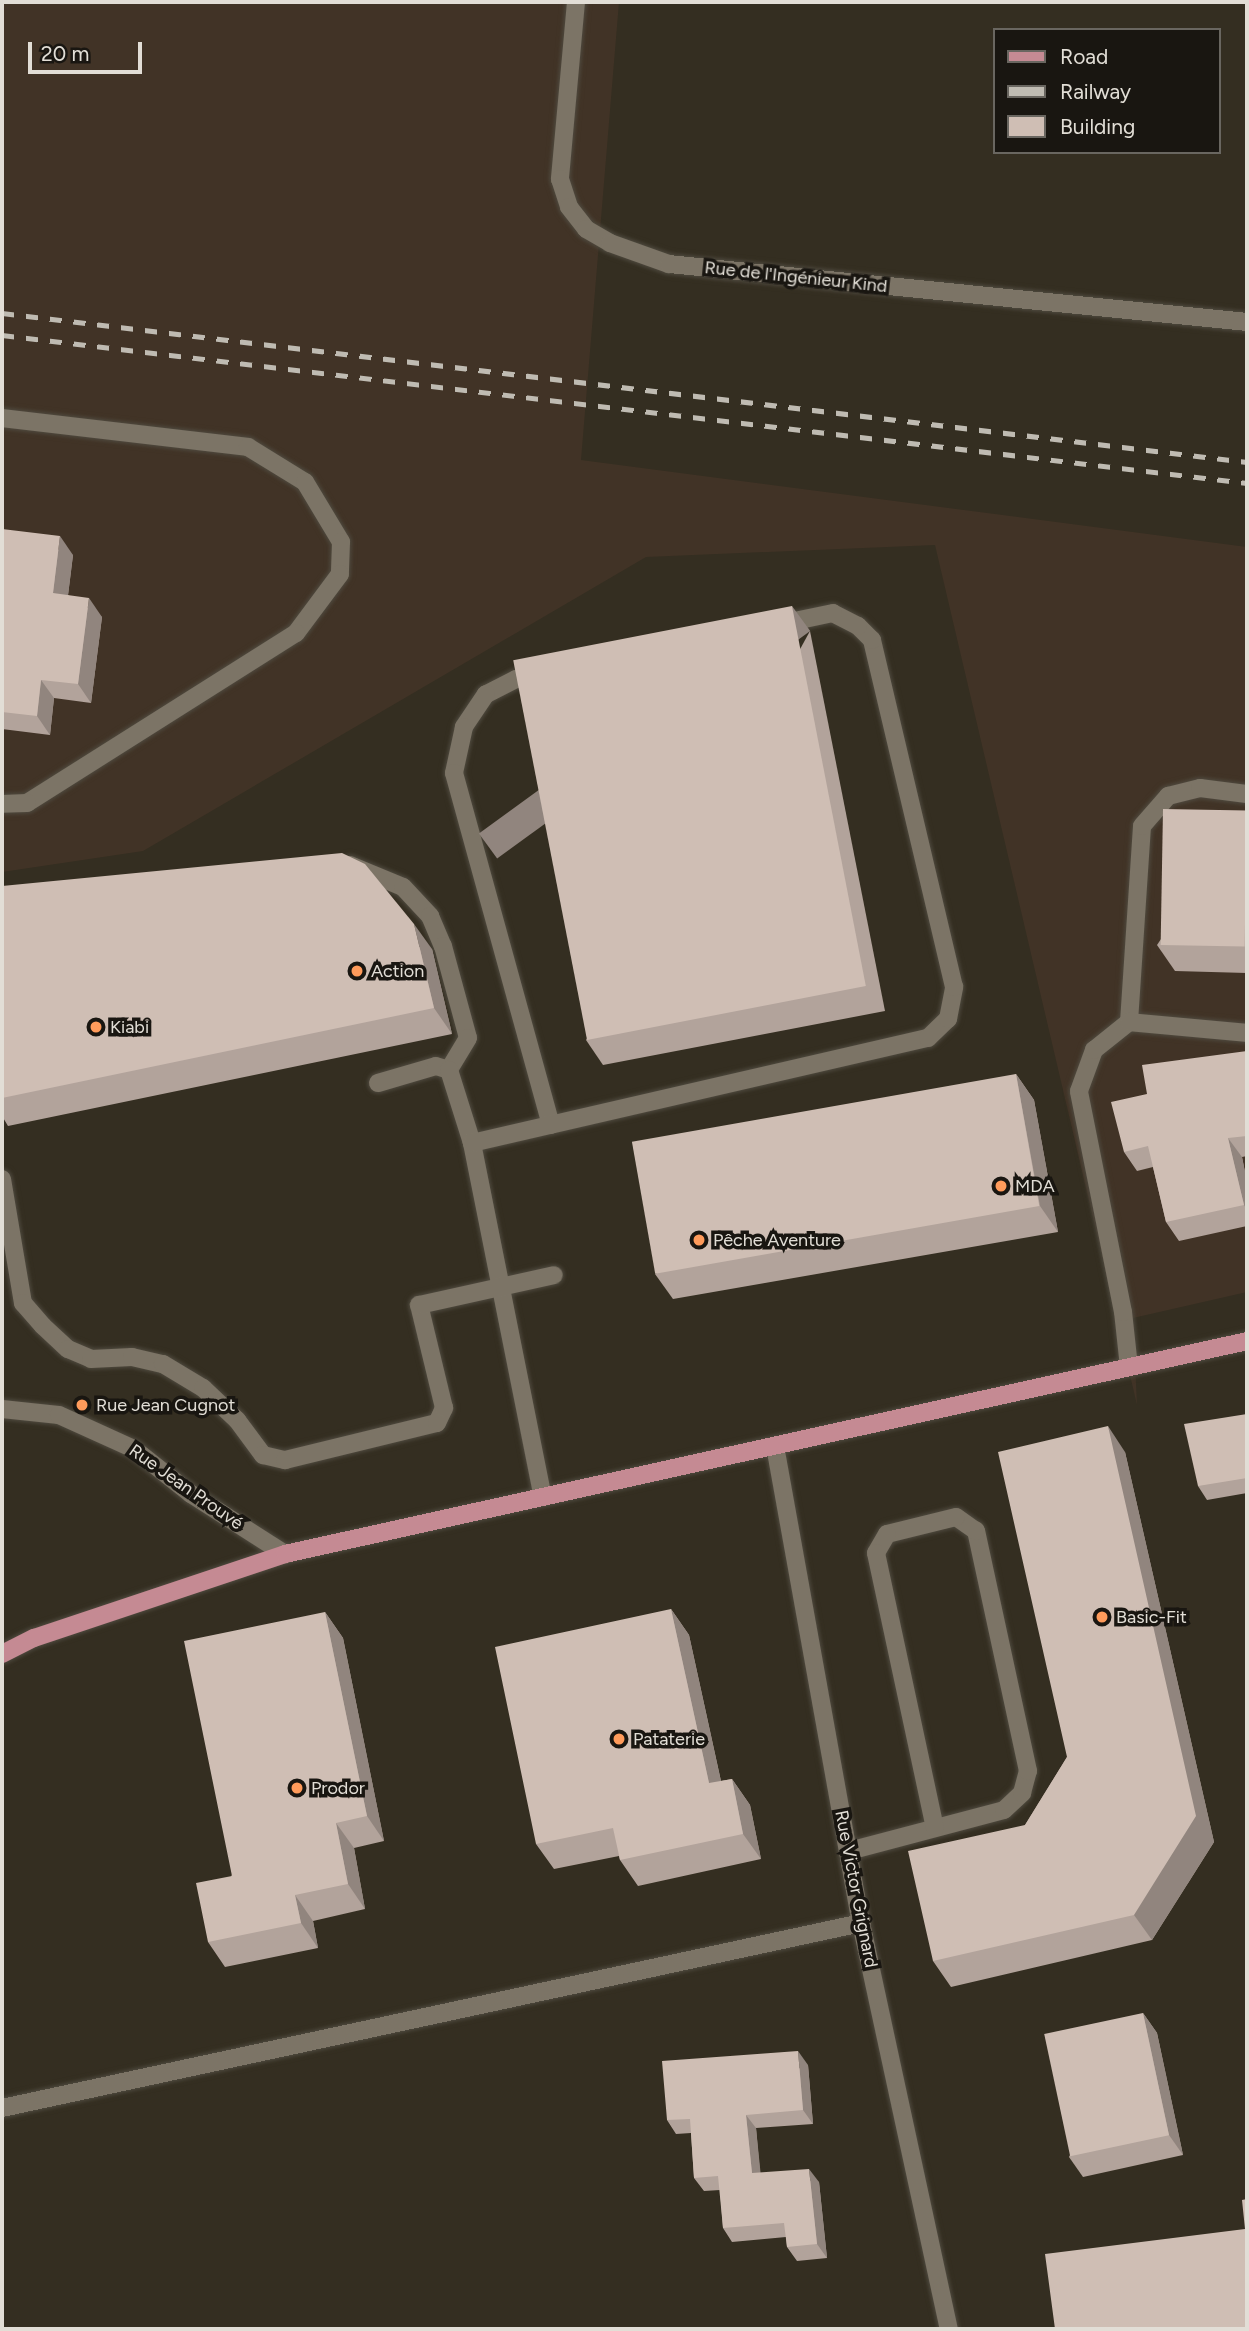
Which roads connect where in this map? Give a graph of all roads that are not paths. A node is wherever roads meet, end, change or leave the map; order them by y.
1 (576, 2) edge
2 (1247, 321) edge
3 (2, 418) edge
4 (767, 627) edge
5 (556, 671) edge
6 (1247, 794) edge
7 (2, 804) edge
8 (328, 867) edge
9 (1129, 1022) junction
10 (1247, 1033) edge
11 (449, 1070) junction
12 (378, 1083) dead end
13 (551, 1125) junction
14 (472, 1143) junction
15 (2, 1185) edge
16 (554, 1275) dead end
17 (501, 1287) junction
18 (1247, 1341) edge
19 (1129, 1367) junction
20 (2, 1409) edge
21 (775, 1446) junction
22 (544, 1497) junction
23 (285, 1554) junction
24 (2, 1654) edge
25 (935, 1828) junction
26 (849, 1851) junction
27 (861, 1923) junction
28 (2, 2108) edge
29 (949, 2329) edge

1 - 2 street, Rue de l'Ingénieur Kind
3 - 7 street
4 - 13 street
5 - 13 street
6 - 9 street
8 - 11 street
9 - 10 street
9 - 19 street
11 - 12 street
11 - 14 street
13 - 14 street
14 - 17 street
15 - 17 street
16 - 17 street
17 - 22 street
18 - 19 main road
19 - 21 main road
20 - 23 street, Rue Jean Prouvé
21 - 22 main road
21 - 26 street, Rue Victor Grignard
22 - 23 main road
23 - 24 main road
25 - 25 street
25 - 26 street
26 - 27 street, Rue Victor Grignard
27 - 28 street
27 - 29 street, Rue Victor Grignard

